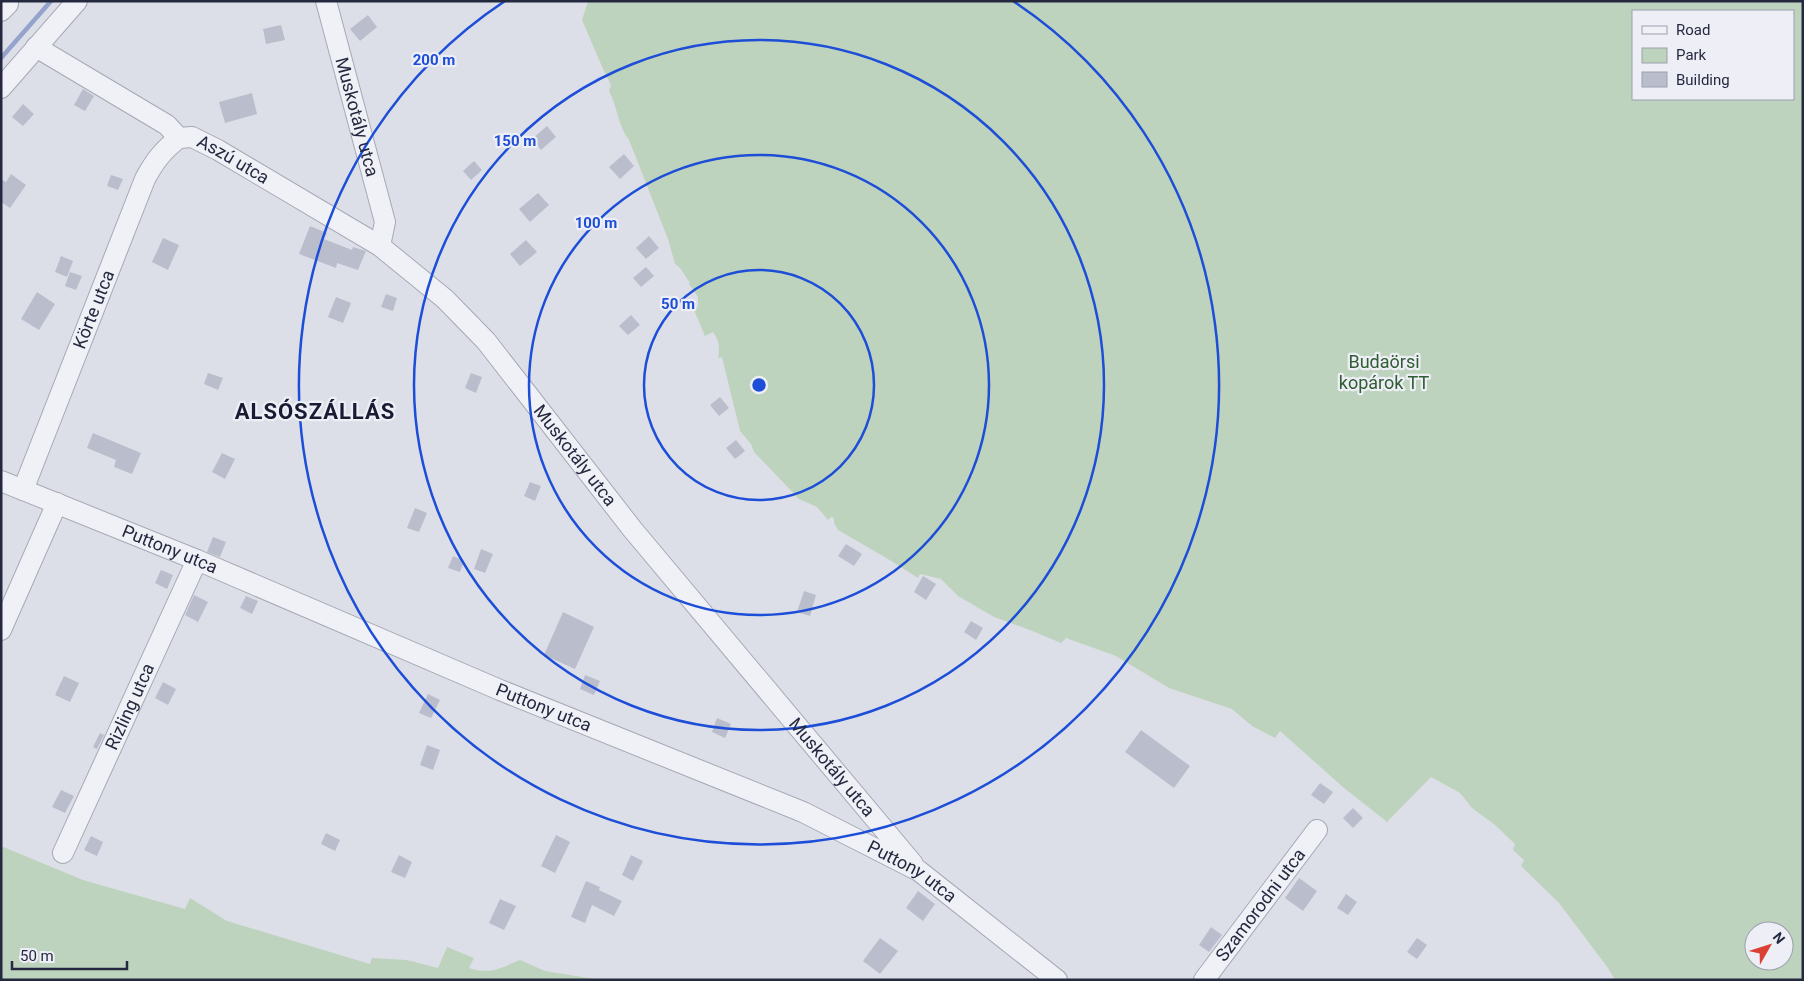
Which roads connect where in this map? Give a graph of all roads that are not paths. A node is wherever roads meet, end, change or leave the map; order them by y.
1 (77, 1) edge
2 (326, 1) edge
3 (36, 47) junction
4 (1, 88) edge
5 (179, 138) junction
6 (380, 246) junction
7 (1, 481) edge
8 (23, 490) junction
9 (57, 504) junction
10 (196, 560) junction
11 (1, 630) edge
12 (1317, 830) dead end
13 (63, 853) dead end
14 (919, 871) junction
15 (1057, 980) edge
16 (1204, 980) edge

1 - 3 street
2 - 6 street, Muskotály utca
3 - 4 street
3 - 5 street, Aszú utca
5 - 6 street, Aszú utca
5 - 8 street, Körte utca
6 - 14 street, Muskotály utca
7 - 8 street, Puttony utca
8 - 9 street, Puttony utca
9 - 10 street, Puttony utca
9 - 11 street
10 - 13 street, Rizling utca
10 - 14 street, Puttony utca
12 - 16 street, Szamorodni utca
14 - 15 street, Puttony utca

